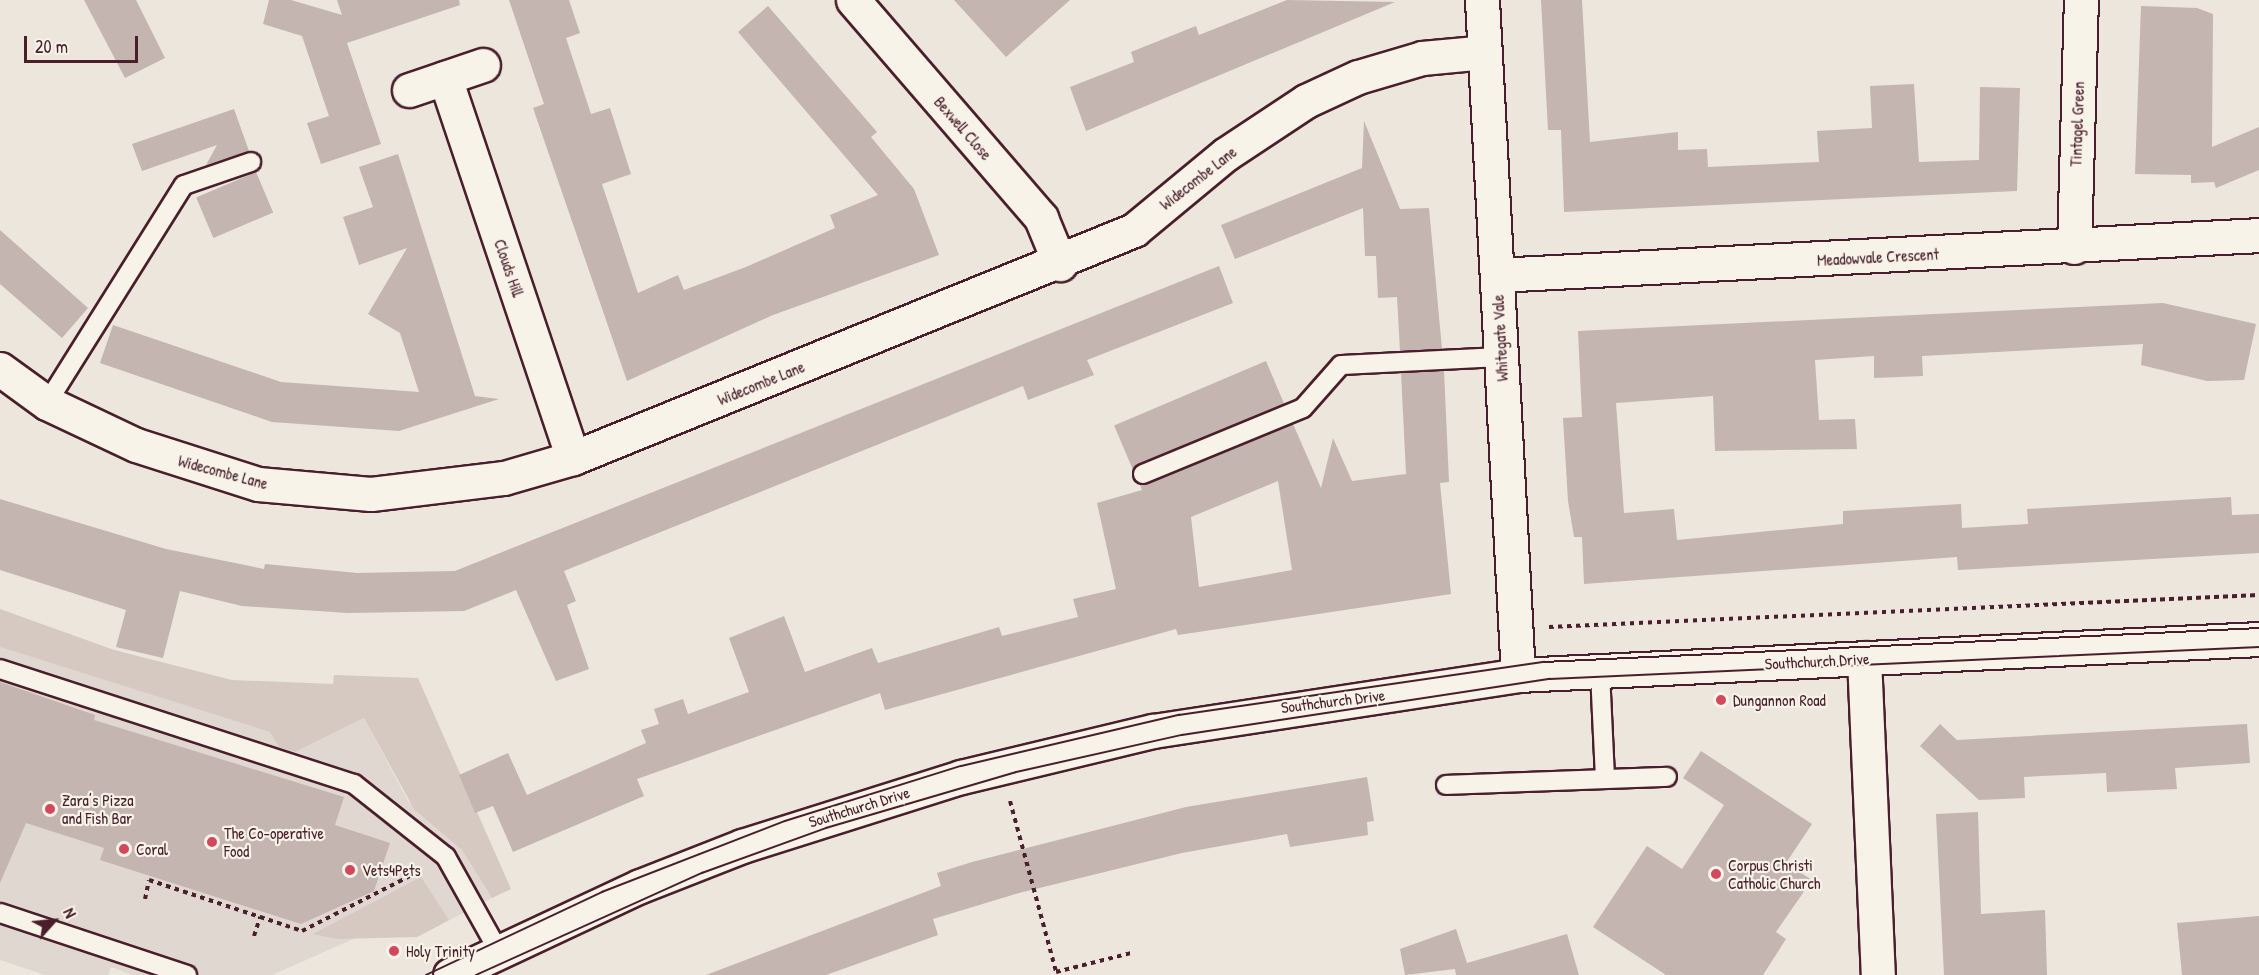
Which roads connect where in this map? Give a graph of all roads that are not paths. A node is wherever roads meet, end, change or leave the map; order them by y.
1 (853, 0) edge
2 (1482, 0) edge
3 (2080, 0) edge
4 (1485, 52) junction
5 (483, 65) dead end
6 (445, 78) junction
7 (409, 90) dead end
8 (251, 162) dead end
9 (2259, 235) edge
10 (2074, 247) junction
11 (1060, 264) junction
12 (1497, 275) junction
13 (1501, 357) junction
14 (0, 369) edge
15 (47, 403) junction
16 (573, 458) junction
17 (1143, 474) dead end
18 (2259, 639) edge
19 (1864, 658) junction
20 (0, 669) edge
21 (1600, 672) junction
22 (1518, 675) junction
23 (1667, 777) dead end
24 (1605, 779) junction
25 (1446, 785) dead end
26 (0, 913) edge
27 (500, 952) junction
28 (188, 975) edge
29 (450, 975) edge
30 (1878, 975) edge

1 - 11 street, Bexwell Close
2 - 4 street, Whitegate Vale
3 - 10 street, Tintagel Green
4 - 11 street, Widecombe Lane
4 - 12 street, Whitegate Vale
5 - 6 street
6 - 7 street
6 - 16 street, Clouds Hill
8 - 15 lane
9 - 10 street, Meadowvale Crescent
10 - 12 street, Meadowvale Crescent
11 - 16 street, Widecombe Lane
12 - 13 street, Whitegate Vale
13 - 17 lane
13 - 22 street, Whitegate Vale
14 - 15 street, Widecombe Lane
15 - 16 street, Widecombe Lane
18 - 19 street, Southchurch Drive
19 - 21 street, Southchurch Drive
19 - 30 street
20 - 27 lane
21 - 22 street, Southchurch Drive
21 - 24 lane
22 - 27 street, Southchurch Drive
23 - 24 lane
24 - 25 lane
26 - 28 lane
27 - 29 street, Southchurch Drive

